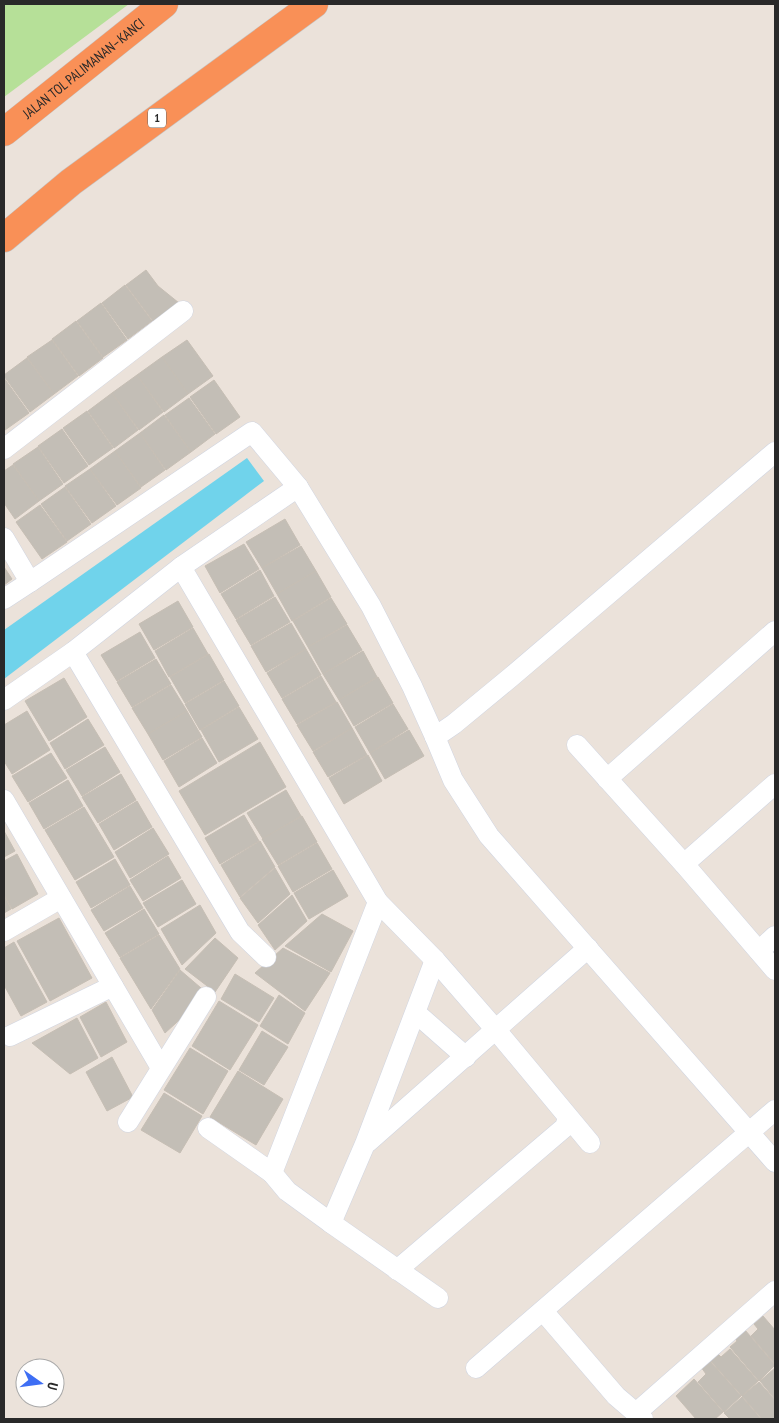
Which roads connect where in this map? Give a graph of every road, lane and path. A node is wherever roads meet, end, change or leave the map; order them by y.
1 (164, 4) edge
2 (314, 4) edge
3 (4, 132) edge
4 (4, 238) edge
5 (183, 311) dead end
6 (4, 449) edge
7 (775, 452) edge
8 (293, 481) junction
9 (4, 538) edge
10 (181, 567) junction
11 (30, 582) junction
12 (4, 599) edge
13 (775, 631) edge
14 (73, 652) junction
15 (4, 700) edge
16 (434, 737) junction
17 (577, 745) dead end
18 (607, 779) junction
19 (775, 784) edge
20 (4, 800) edge
21 (684, 864) junction
22 (61, 898) junction
23 (378, 902) junction
24 (4, 931) edge
25 (775, 936) edge
26 (588, 948) junction
27 (759, 951) junction
28 (266, 957) dead end
29 (435, 960) junction
30 (775, 970) edge
31 (113, 986) junction
32 (206, 997) dead end
33 (416, 1013) junction
34 (496, 1030) junction
35 (10, 1036) dead end
36 (466, 1057) junction
37 (161, 1068) junction
38 (775, 1110) edge
39 (568, 1118) junction
40 (128, 1122) dead end
41 (208, 1128) dead end
42 (749, 1133) junction
43 (590, 1143) dead end
44 (365, 1144) junction
45 (775, 1162) edge
46 (272, 1172) junction
47 (331, 1223) junction
48 (397, 1270) junction
49 (775, 1291) edge
50 (438, 1298) dead end
51 (543, 1311) junction
52 (476, 1368) dead end
53 (639, 1416) edge

1 - 3 highway, JALAN TOL PALIMANAN–KANCI
2 - 4 highway, 1
5 - 6 street
7 - 16 street
8 - 10 street
8 - 11 street
8 - 16 street
9 - 11 street
10 - 14 street
10 - 23 street
11 - 12 street
13 - 18 street
14 - 15 street
14 - 28 street
16 - 26 street
17 - 18 street
18 - 21 street
19 - 21 street
20 - 22 street
21 - 27 street
22 - 24 street
22 - 31 street
23 - 29 street
23 - 46 street
25 - 27 street
26 - 34 street
26 - 42 street
27 - 30 street
29 - 33 street
29 - 34 street
31 - 35 street
31 - 37 street
32 - 37 street
33 - 36 street
33 - 44 street
34 - 36 street
34 - 39 street
36 - 44 street
37 - 40 street
38 - 42 street
39 - 43 street
39 - 48 street
41 - 46 street
42 - 45 street
42 - 51 street
44 - 47 street
46 - 47 street
47 - 48 street
48 - 50 street
49 - 53 street
51 - 52 street
51 - 53 street

